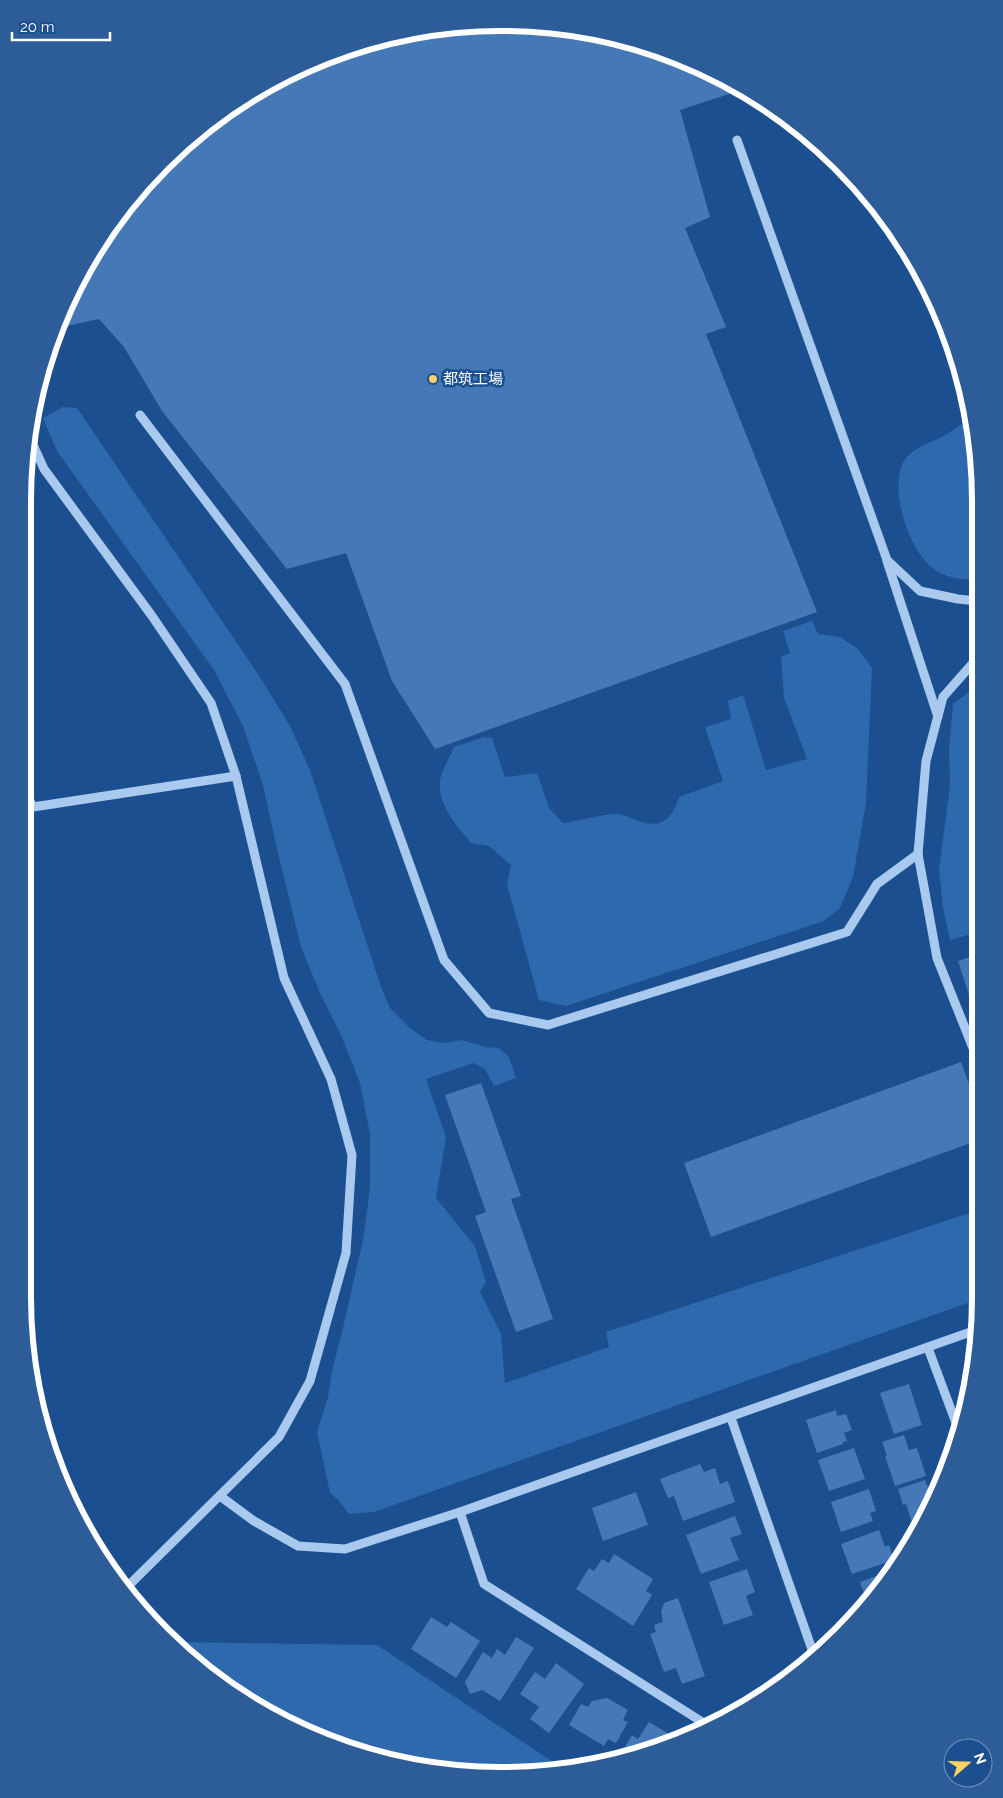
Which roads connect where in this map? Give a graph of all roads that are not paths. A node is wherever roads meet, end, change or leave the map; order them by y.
1 (737, 140) dead end
2 (140, 415) dead end
3 (34, 447) edge
4 (887, 560) junction
5 (972, 600) edge
6 (972, 665) edge
7 (938, 717) junction
8 (236, 776) junction
9 (31, 802) edge
10 (918, 854) junction
11 (972, 1046) edge
12 (970, 1332) edge
13 (928, 1348) junction
14 (731, 1418) junction
15 (955, 1421) edge
16 (220, 1496) junction
17 (460, 1512) junction
18 (129, 1585) edge
19 (811, 1650) edge
20 (701, 1721) edge

1 - 4 street
2 - 10 street
3 - 8 street
4 - 5 street
4 - 7 street
6 - 7 street
7 - 10 street
8 - 9 street
8 - 16 street
10 - 11 street
12 - 13 street
13 - 14 street
13 - 15 street
14 - 17 street
14 - 19 street
16 - 17 street
16 - 18 street
17 - 20 street

